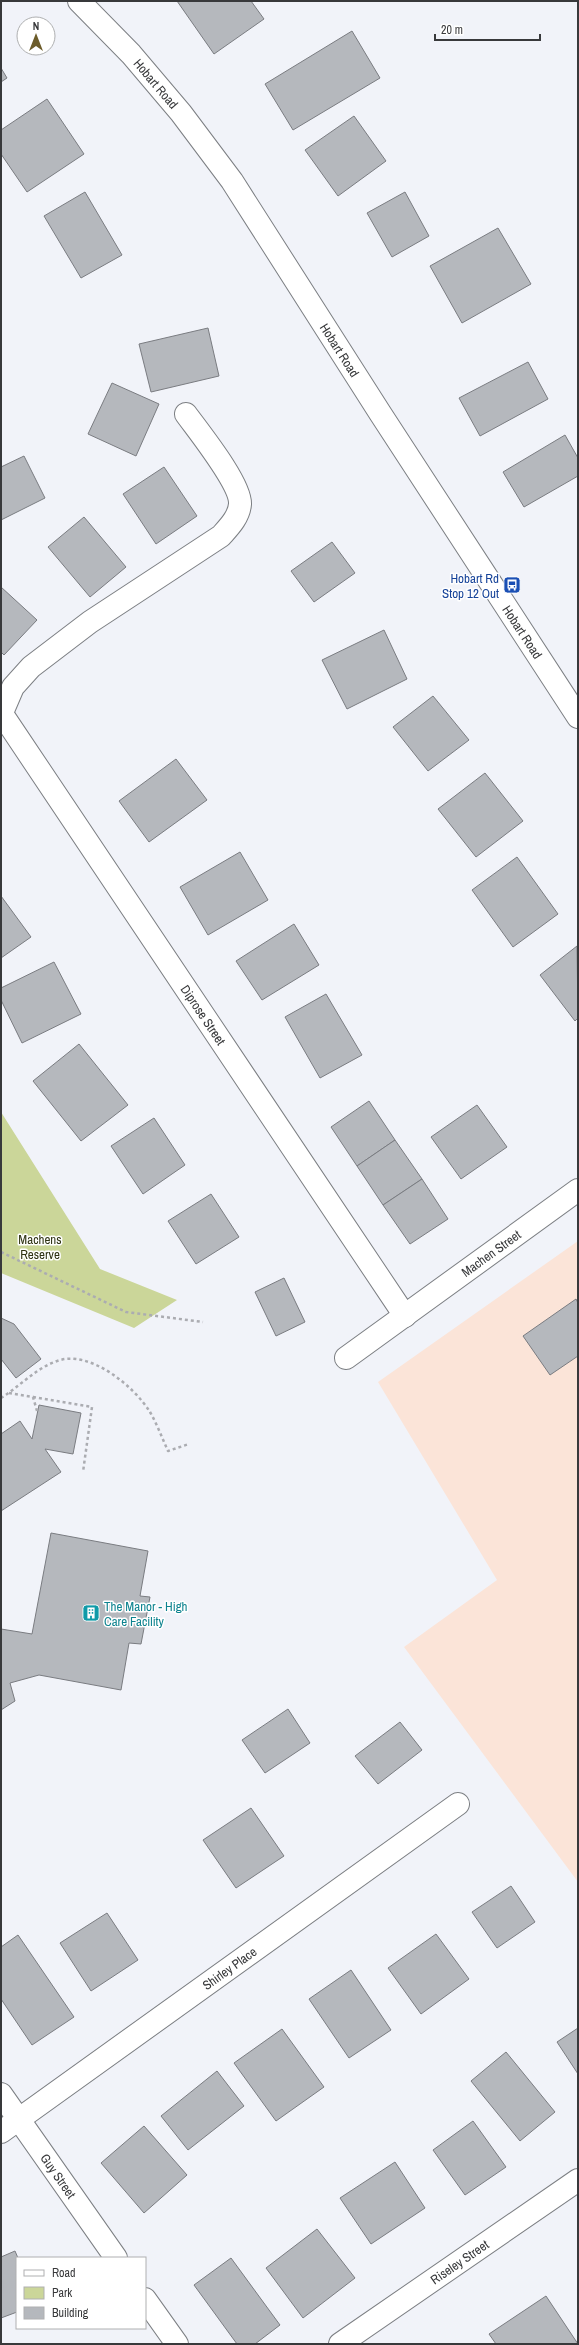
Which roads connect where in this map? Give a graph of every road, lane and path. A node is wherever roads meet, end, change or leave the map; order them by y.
1 (79, 1) edge
2 (186, 414) dead end
3 (2, 714) edge
4 (578, 717) edge
5 (578, 1190) edge
6 (1, 1252) edge
7 (405, 1316) junction
8 (203, 1322) dead end
9 (346, 1358) dead end
10 (9, 1393) junction
11 (33, 1397) junction
12 (1, 1398) edge
13 (37, 1411) dead end
14 (189, 1444) dead end
15 (83, 1472) dead end
16 (458, 1804) dead end
17 (1, 2094) edge
18 (18, 2120) junction
19 (1, 2132) edge
20 (578, 2180) edge
21 (115, 2257) edge
22 (146, 2300) edge
23 (177, 2344) edge
24 (340, 2344) edge

1 - 4 street, Hobart Road
2 - 3 street
3 - 7 street, Diprose Street
5 - 7 street, Machen Street
6 - 8 path
7 - 9 street, Machen Street
10 - 11 path
10 - 12 path
10 - 14 path
11 - 13 path
11 - 15 path
16 - 18 street, Shirley Place
17 - 18 street, Guy Street
18 - 19 street, Shirley Place
18 - 21 street, Guy Street
20 - 24 street, Riseley Street
22 - 23 street

